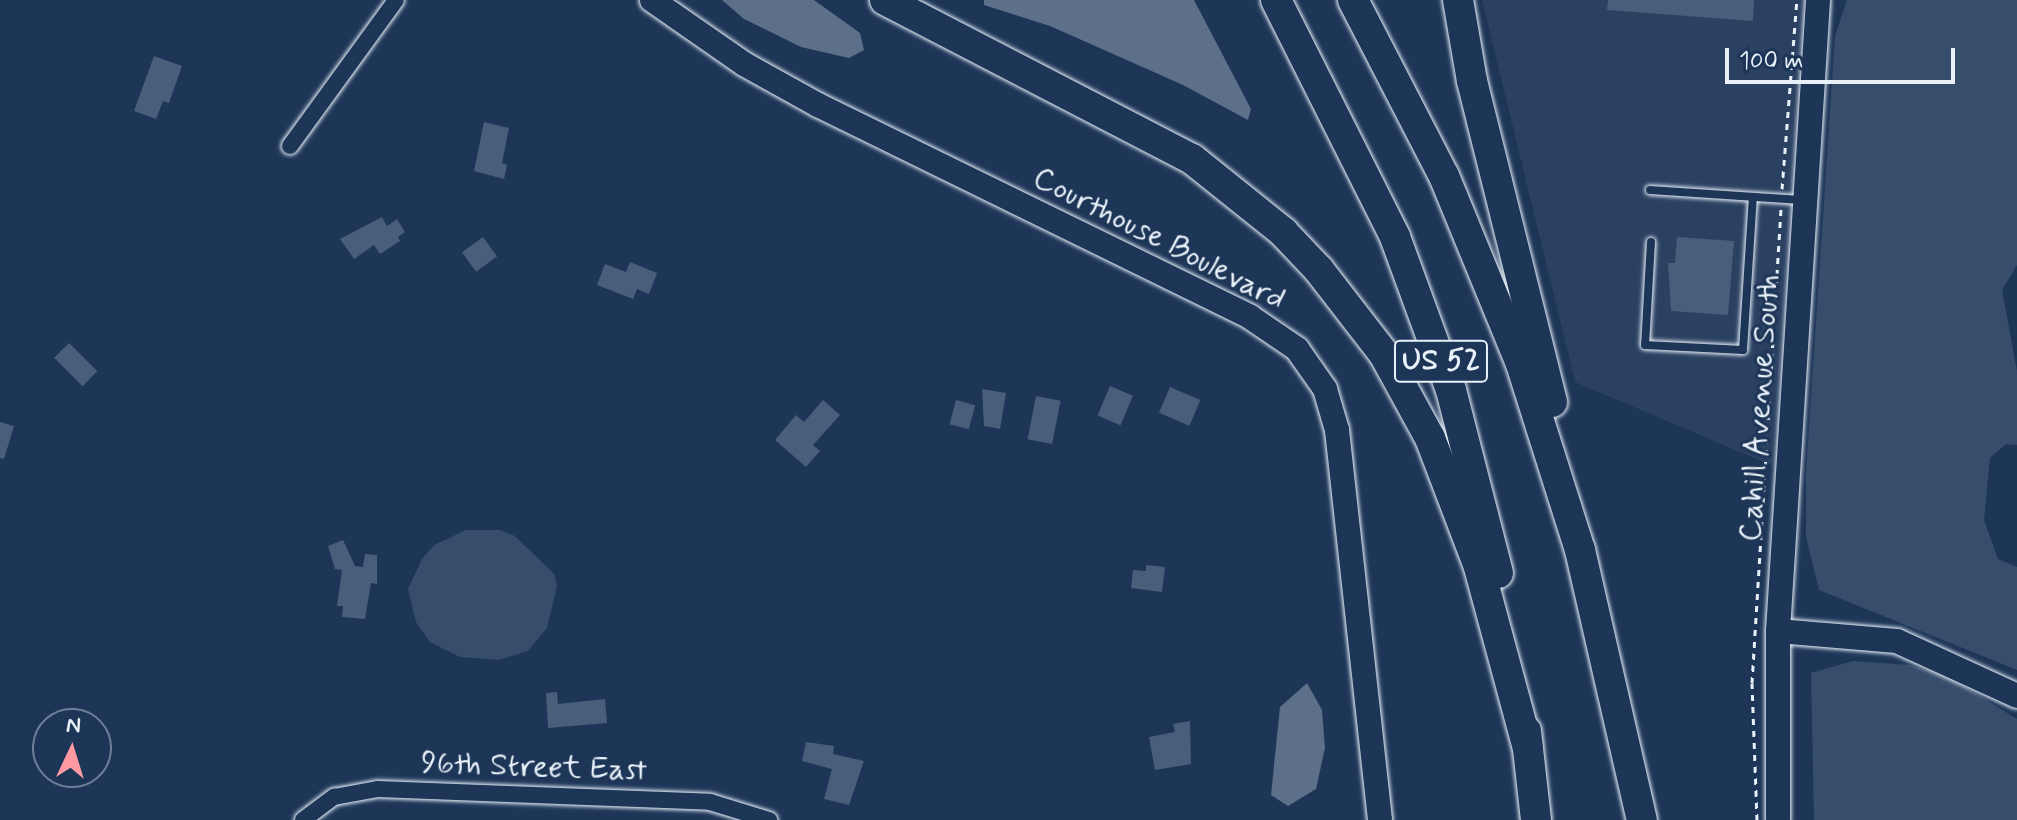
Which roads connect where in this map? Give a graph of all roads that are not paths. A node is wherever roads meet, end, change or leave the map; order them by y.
1 (396, 0) edge
2 (652, 0) edge
3 (885, 0) edge
4 (1276, 0) edge
5 (1353, 0) edge
6 (1458, 0) edge
7 (1818, 0) edge
8 (290, 146) dead end
9 (1650, 190) dead end
10 (1753, 197) junction
11 (1793, 199) junction
12 (1651, 242) dead end
13 (1599, 627) junction
14 (1778, 631) junction
15 (2017, 696) edge
16 (1528, 748) junction
17 (303, 820) edge
18 (769, 820) edge
19 (1380, 820) edge
20 (1536, 820) edge
21 (1642, 820) edge
22 (1778, 820) edge

1 - 8 street
2 - 19 street, Courthouse Boulevard
3 - 16 highway
4 - 16 highway, US 52
5 - 13 highway, US 52
6 - 13 highway
7 - 11 street, Cahill Avenue South
9 - 10 lane
10 - 11 lane
10 - 12 lane
11 - 14 street, Cahill Avenue South
13 - 21 highway, US 52
14 - 15 street
14 - 22 street, Cahill Avenue South
16 - 20 highway, US 52
17 - 18 street, 96th Street East

